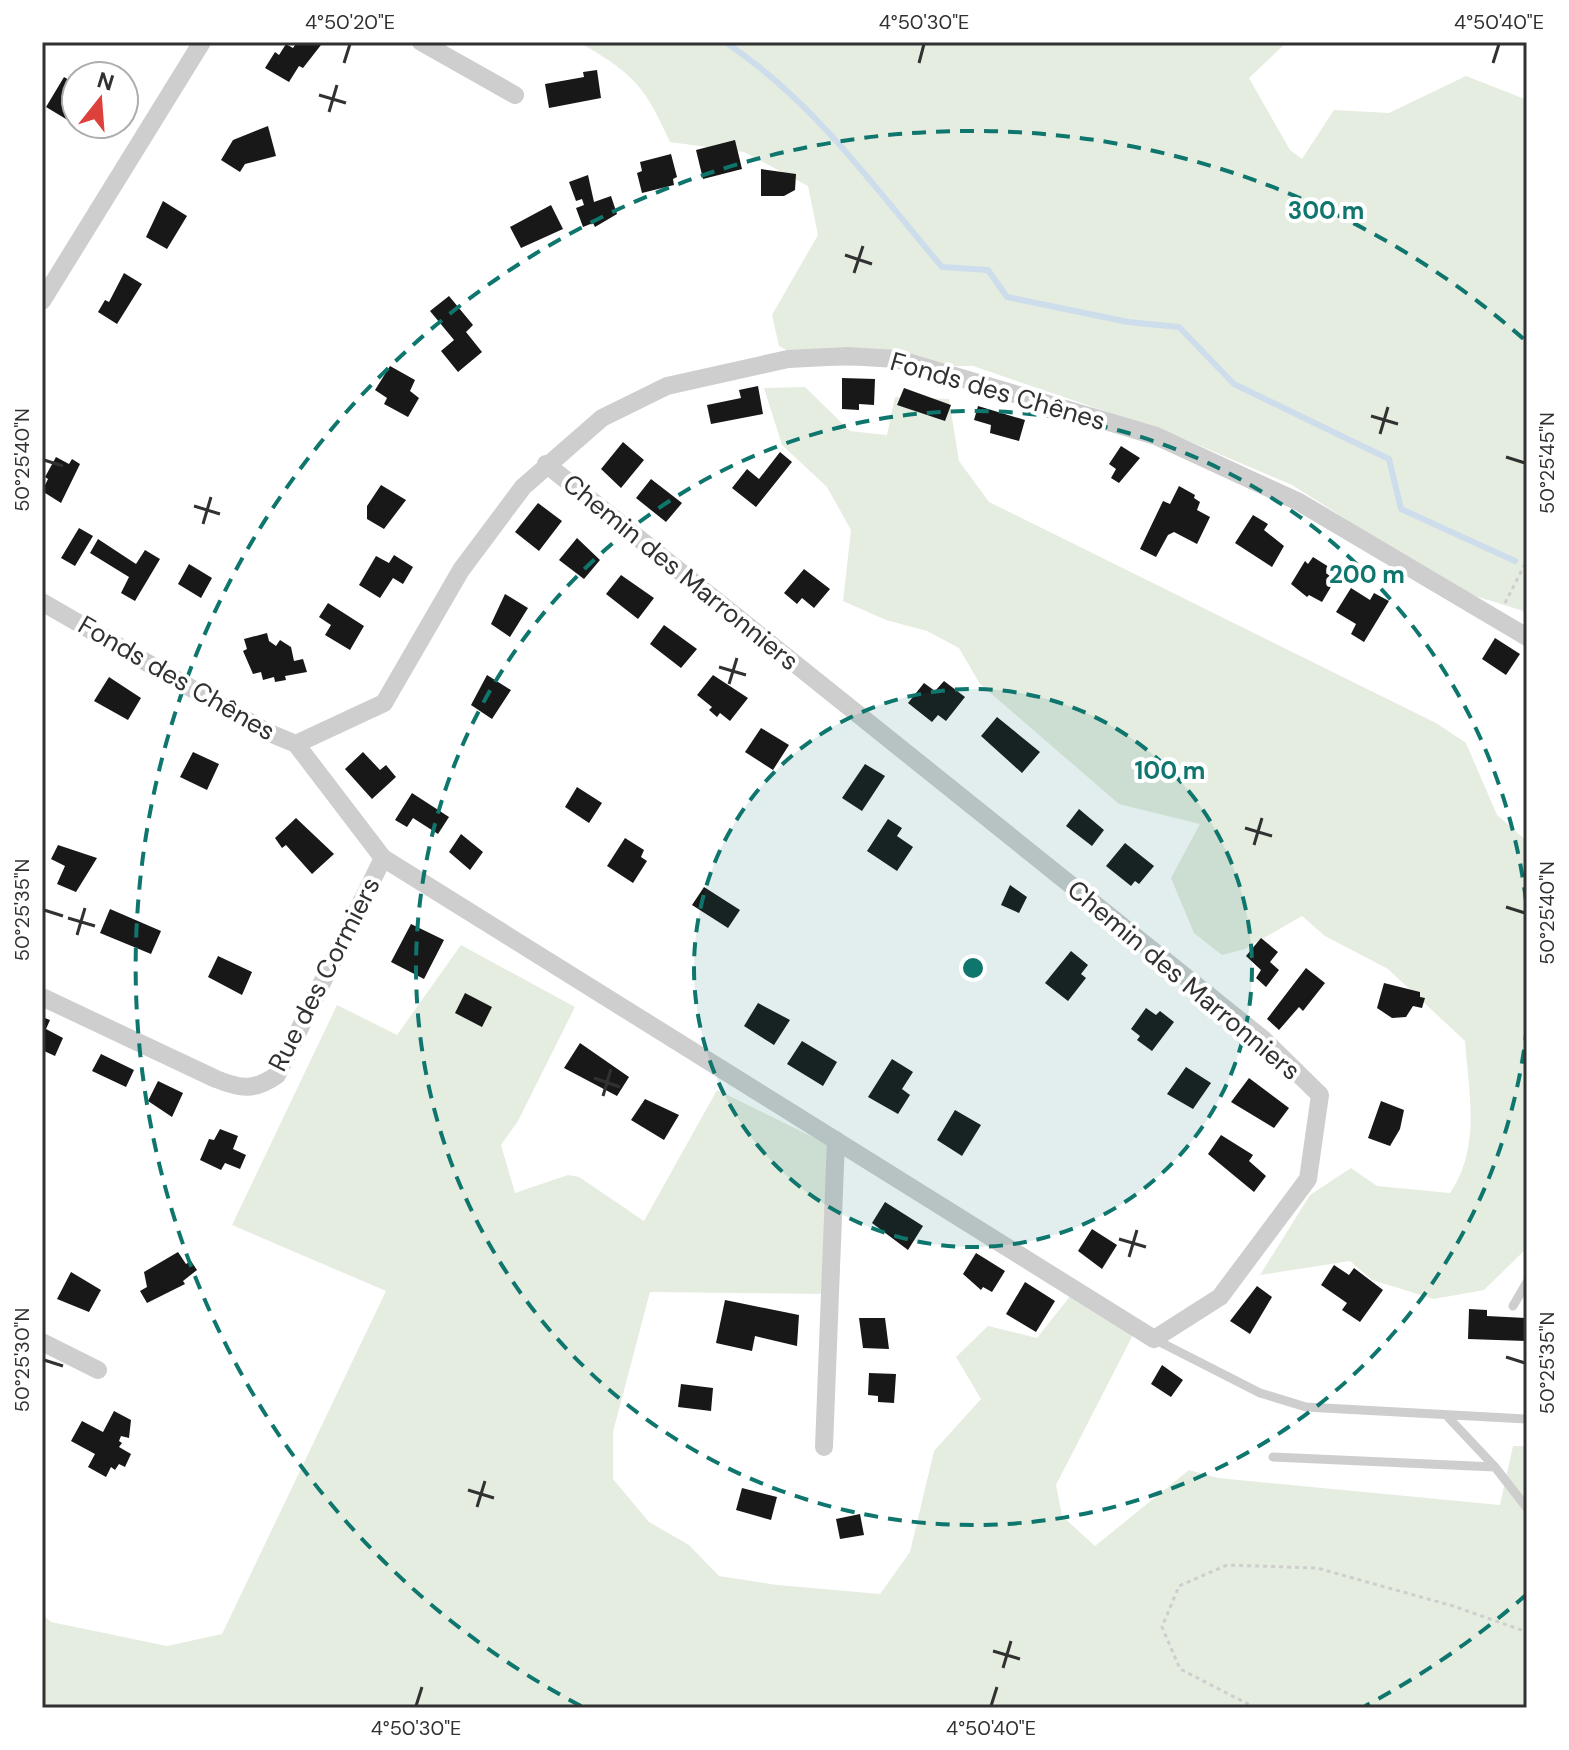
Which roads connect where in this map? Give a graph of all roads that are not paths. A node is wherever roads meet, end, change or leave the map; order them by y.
1 (202, 42) edge
2 (421, 42) edge
3 (515, 95) dead end
4 (42, 301) edge
5 (546, 464) junction
6 (42, 602) edge
7 (1527, 637) edge
8 (296, 744) junction
9 (383, 858) junction
10 (42, 997) edge
11 (836, 1140) junction
12 (1527, 1282) edge
13 (1513, 1306) dead end
14 (1154, 1339) junction
15 (42, 1342) edge
16 (98, 1370) dead end
17 (1446, 1415) junction
18 (1527, 1419) edge
19 (824, 1447) dead end
20 (1273, 1457) dead end
21 (1495, 1467) junction
22 (1527, 1508) edge

1 - 4 street
2 - 3 street
5 - 7 street, Fonds des Chênes
5 - 8 street, Fonds des Chênes
5 - 14 street, Chemin des Marronniers
6 - 8 street, Fonds des Chênes
8 - 9 street, Rue des Cormiers
9 - 10 street, Rue des Cormiers
9 - 11 street
11 - 14 street
11 - 19 street
12 - 13 lane
14 - 17 lane
15 - 16 street
17 - 18 lane
17 - 21 lane
20 - 21 lane
21 - 22 lane

